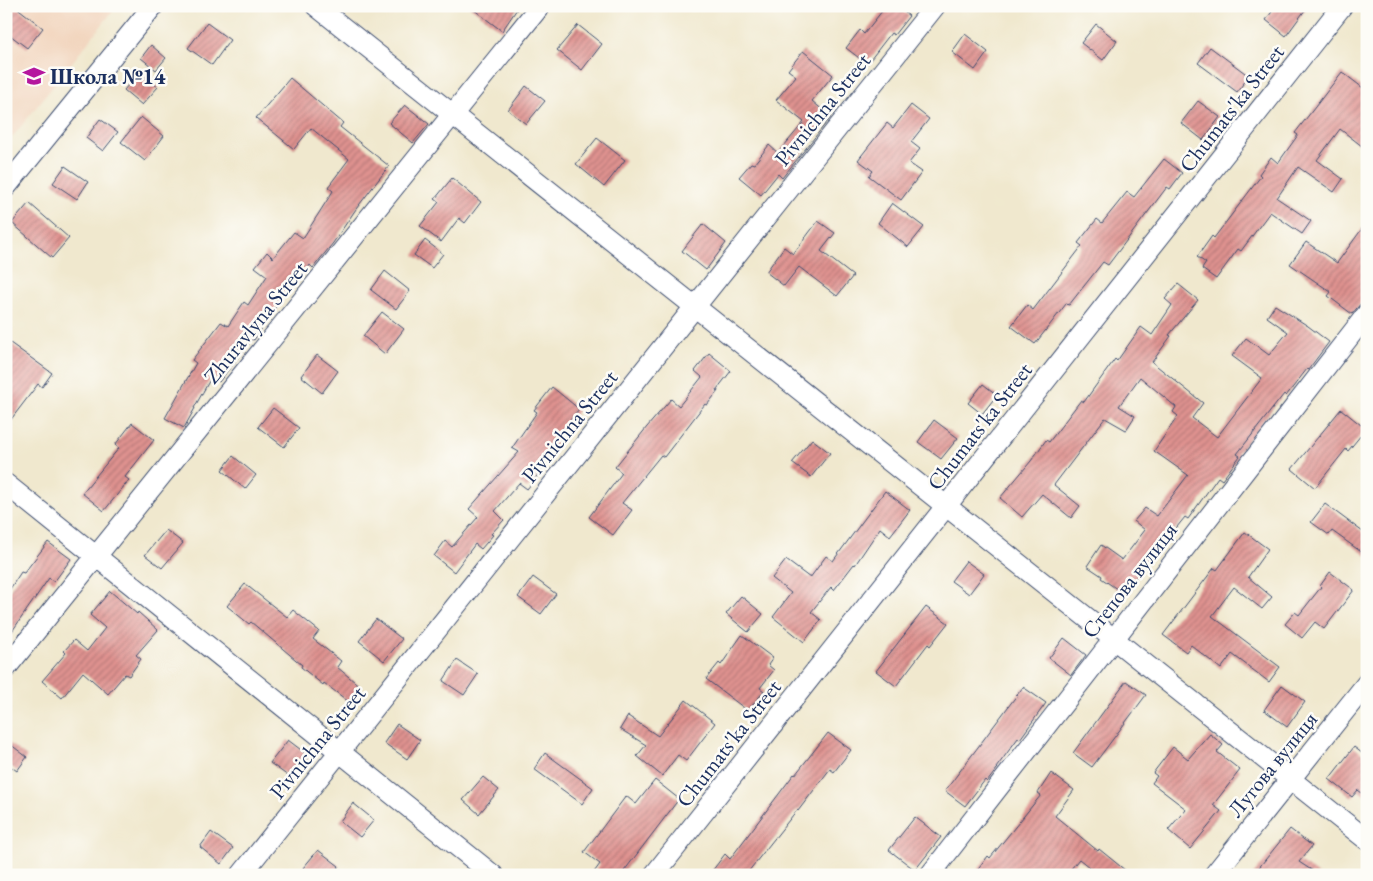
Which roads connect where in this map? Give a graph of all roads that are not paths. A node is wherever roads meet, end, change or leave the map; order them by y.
1 (153, 6) edge
2 (316, 6) edge
3 (540, 6) edge
4 (935, 6) edge
5 (1342, 6) edge
6 (453, 115) junction
7 (6, 187) edge
8 (695, 307) junction
9 (1367, 314) edge
10 (6, 484) edge
11 (946, 506) junction
12 (97, 556) junction
13 (1113, 639) junction
14 (6, 668) edge
15 (1367, 683) edge
16 (339, 752) junction
17 (1290, 779) junction
18 (1367, 840) edge
19 (241, 875) edge
20 (493, 875) edge
21 (654, 875) edge
22 (930, 875) edge
23 (1214, 875) edge

1 - 7 street
2 - 6 street
3 - 6 street, Zhuravlyna Street
4 - 8 street, Pivnichna Street
5 - 11 street, Chumats'ka Street
6 - 8 street
6 - 12 street, Zhuravlyna Street
8 - 11 street
8 - 16 street, Pivnichna Street
9 - 13 street, Степова вулиця
10 - 12 street
11 - 13 street
11 - 21 street, Chumats'ka Street
12 - 14 street, Zhuravlyna Street
12 - 16 street
13 - 17 street
13 - 22 street, Степова вулиця
15 - 17 street, Лугова вулиця
16 - 19 street, Pivnichna Street
16 - 20 street
17 - 18 street
17 - 23 street, Лугова вулиця

